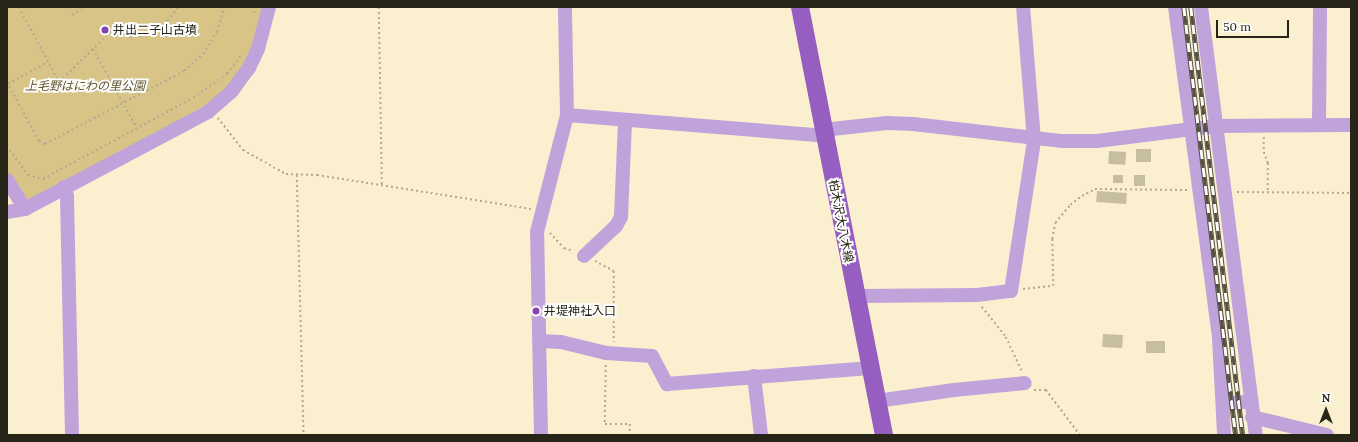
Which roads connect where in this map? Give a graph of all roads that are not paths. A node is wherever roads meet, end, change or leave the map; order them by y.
1 (269, 7) edge
2 (565, 7) edge
3 (800, 7) edge
4 (1023, 7) edge
5 (1175, 7) edge
6 (1201, 7) edge
7 (1320, 7) edge
8 (567, 115) junction
9 (625, 120) junction
10 (1319, 125) junction
11 (1351, 125) edge
12 (1216, 126) junction
13 (1190, 129) junction
14 (823, 132) junction
15 (1034, 140) junction
16 (7, 180) edge
17 (64, 187) junction
18 (25, 209) junction
19 (7, 212) edge
20 (584, 256) road end
21 (855, 296) junction
22 (540, 341) junction
23 (870, 368) junction
24 (754, 376) junction
25 (1025, 383) road end
26 (1250, 401) junction
27 (877, 402) junction
28 (1223, 404) junction
29 (1252, 417) junction
30 (72, 435) edge
31 (541, 435) edge
32 (761, 435) edge
33 (884, 435) edge
34 (1224, 435) edge
35 (1256, 435) edge
36 (1327, 435) edge

1 - 17 street
2 - 8 street
3 - 14 main road, 柏木沢大八木線
4 - 15 street
5 - 13 street
6 - 12 street
7 - 10 street
8 - 9 street
8 - 22 street
9 - 14 street
9 - 20 street
10 - 11 street
10 - 12 street
12 - 13 street
12 - 26 street
13 - 15 street
13 - 28 street
14 - 15 street
14 - 21 main road, 柏木沢大八木線
15 - 21 street
16 - 18 street
17 - 18 street
17 - 30 street
18 - 19 street
21 - 23 main road, 柏木沢大八木線
22 - 24 street
22 - 31 street
23 - 24 street
23 - 27 main road, 柏木沢大八木線
24 - 32 street
25 - 27 street
26 - 28 street
26 - 29 street
27 - 33 main road, 柏木沢大八木線
28 - 34 street
29 - 35 street
29 - 36 street

